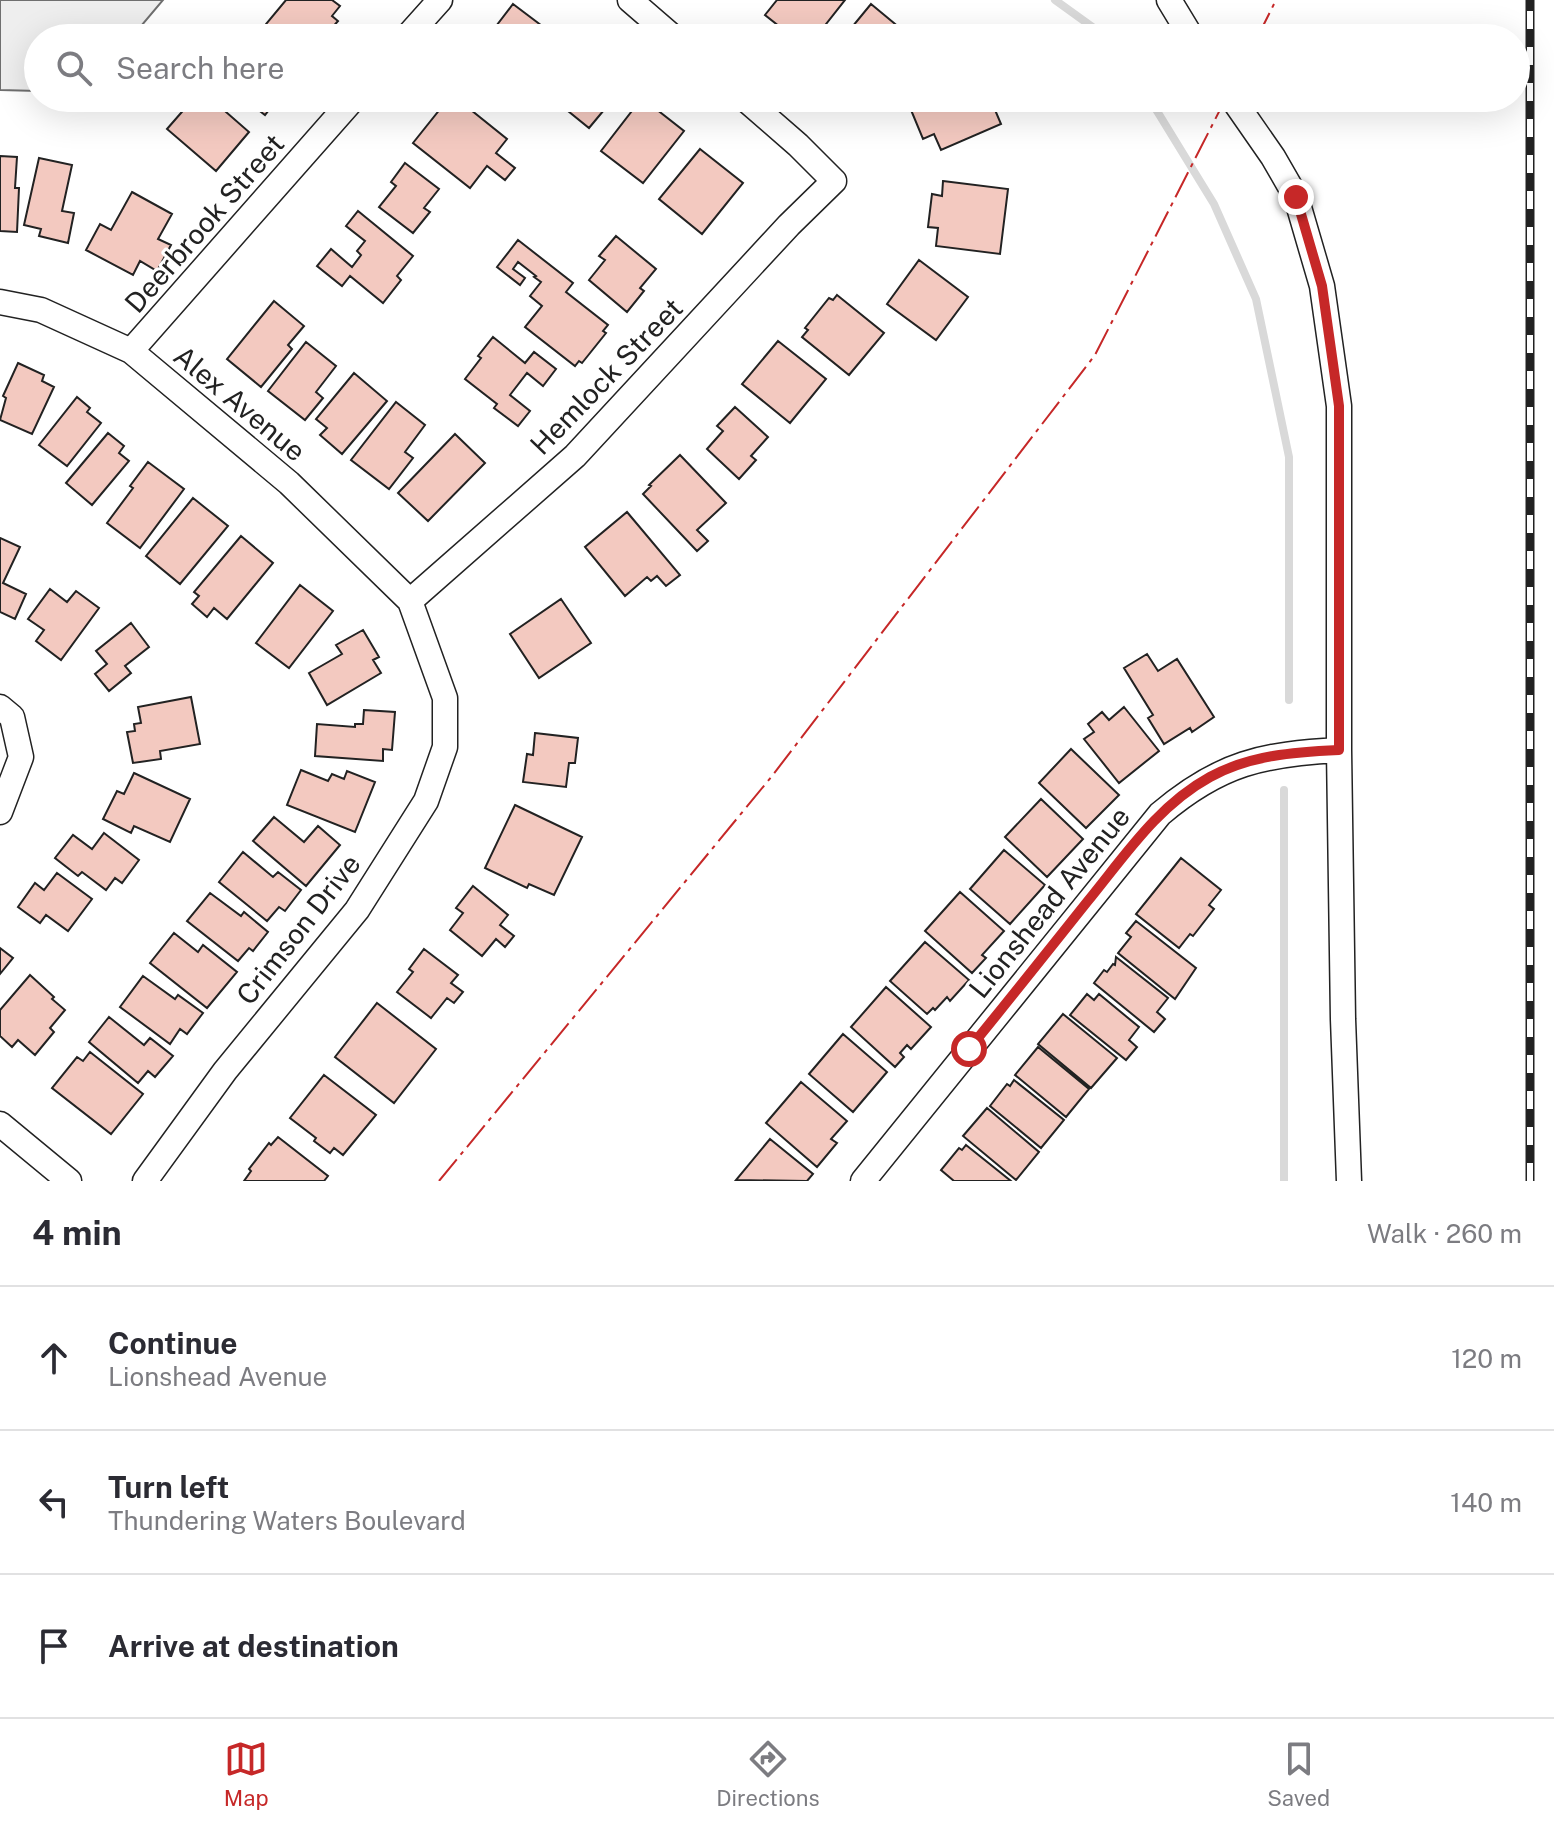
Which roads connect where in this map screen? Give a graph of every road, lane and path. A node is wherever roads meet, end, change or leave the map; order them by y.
1 (440, 0) edge
2 (630, 0) edge
3 (1169, 0) edge
4 (419, 24) edge
5 (658, 24) edge
6 (1184, 24) edge
7 (342, 112) edge
8 (760, 112) edge
9 (1242, 112) edge
10 (0, 302) edge
11 (131, 351) junction
12 (410, 601) junction
13 (0, 707) edge
14 (1339, 750) junction
15 (0, 812) edge
16 (0, 1124) edge
17 (69, 1181) edge
18 (145, 1181) edge
19 (863, 1181) edge
20 (1349, 1181) edge

1 - 4 street
2 - 5 street
3 - 6 street
7 - 11 street, Deerbrook Street
8 - 12 street, Hemlock Street
9 - 14 street
10 - 11 street, Alex Avenue
11 - 12 street, Alex Avenue
12 - 18 street, Crimson Drive
13 - 15 street
14 - 19 street, Lionshead Avenue
14 - 20 street
16 - 17 street

